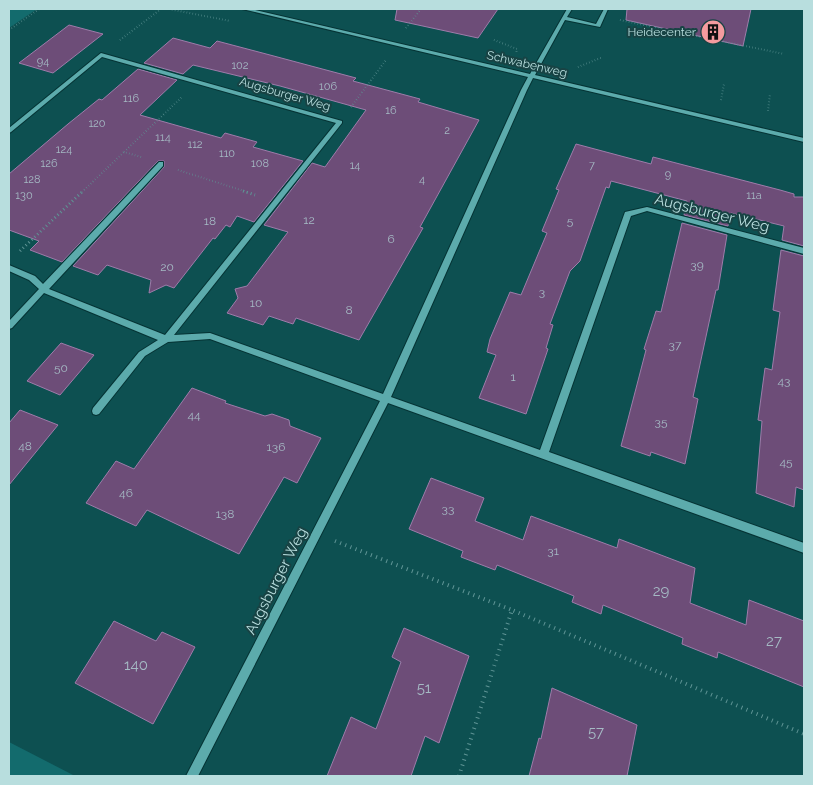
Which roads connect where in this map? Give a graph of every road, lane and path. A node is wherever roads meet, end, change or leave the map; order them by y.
1 (39, 9) edge
2 (161, 9) edge
3 (245, 9) edge
4 (569, 9) edge
5 (606, 9) edge
6 (602, 16) junction
7 (563, 18) junction
8 (9, 30) edge
9 (494, 40) dead end
10 (392, 44) junction
11 (101, 54) junction
12 (784, 54) dead end
13 (515, 56) dead end
14 (603, 58) dead end
15 (591, 61) dead end
16 (531, 77) junction
17 (197, 83) junction
18 (724, 84) dead end
19 (770, 94) dead end
20 (721, 99) dead end
21 (767, 114) dead end
22 (340, 122) junction
23 (9, 131) edge
24 (804, 140) edge
25 (124, 152) junction
26 (161, 164) junction
27 (276, 202) junction
28 (804, 251) edge
29 (14, 257) dead end
30 (9, 268) edge
31 (44, 290) junction
32 (9, 326) edge
33 (166, 339) junction
34 (386, 398) junction
35 (96, 411) dead end
36 (543, 455) junction
37 (316, 533) junction
38 (804, 548) edge
39 (512, 610) junction
40 (804, 734) edge
41 (192, 776) edge
42 (459, 776) edge

1 - 8 path
2 - 11 path
3 - 10 street, Schwabenweg
4 - 7 street, Augsburger Weg
5 - 6 street
6 - 7 street
6 - 12 path
7 - 16 street, Augsburger Weg
9 - 13 path
10 - 16 street, Schwabenweg
10 - 22 path
11 - 17 street, Augsburger Weg
11 - 23 street
14 - 15 path
16 - 24 street, Schwabenweg
16 - 34 street, Augsburger Weg
17 - 22 street, Augsburger Weg
17 - 25 path
18 - 20 path
19 - 21 path
22 - 27 street, Augsburger Weg
25 - 26 path
25 - 29 path
26 - 27 path
26 - 31 street
27 - 33 street, Augsburger Weg
28 - 36 street, Augsburger Weg
30 - 31 street, Augsburger Weg
31 - 32 street
31 - 33 street, Augsburger Weg
33 - 34 street, Augsburger Weg
33 - 35 street, Augsburger Weg
34 - 36 street, Augsburger Weg
34 - 37 street, Augsburger Weg
36 - 38 street, Augsburger Weg
37 - 39 path
37 - 41 street, Augsburger Weg
39 - 40 path
39 - 42 path

